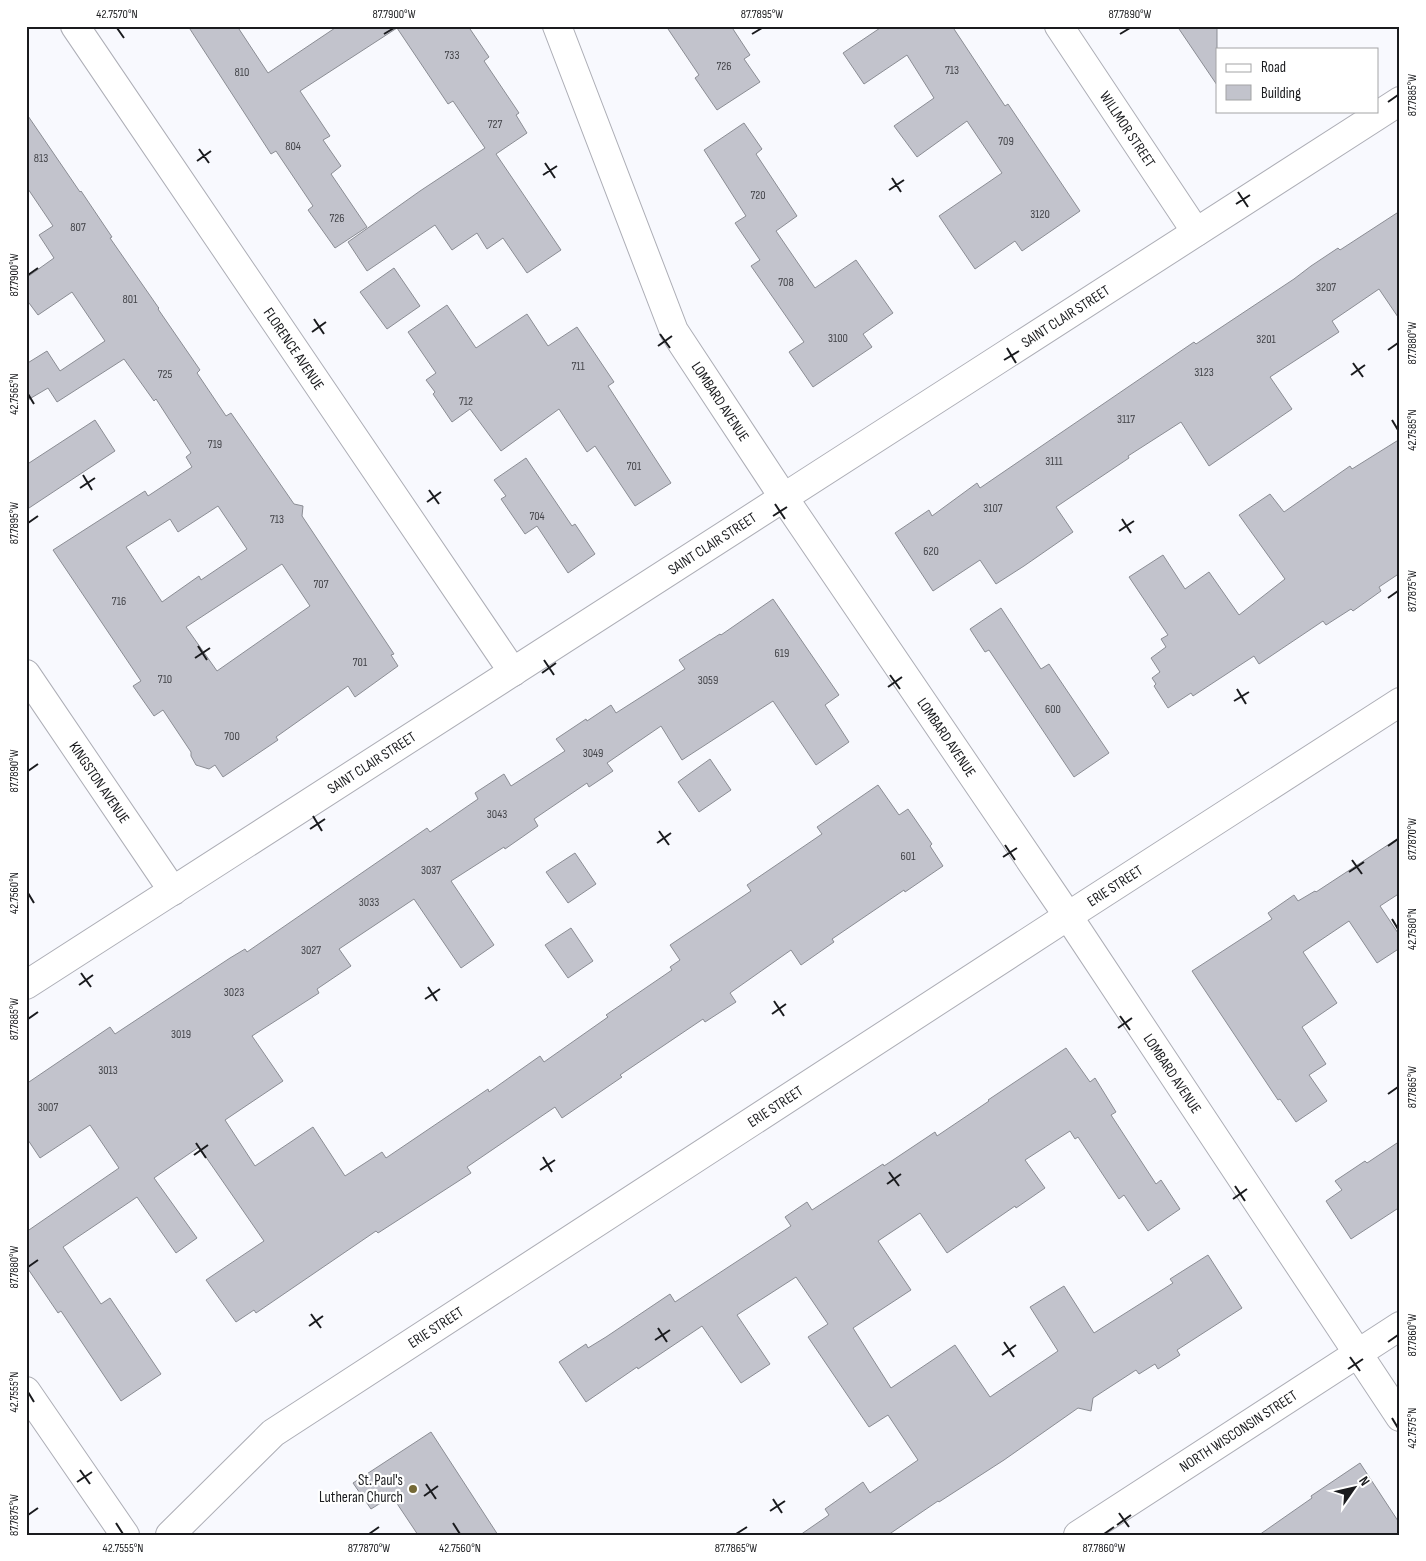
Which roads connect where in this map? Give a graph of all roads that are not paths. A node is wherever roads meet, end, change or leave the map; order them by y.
1 (76, 26) edge
2 (557, 26) edge
3 (1059, 26) edge
4 (1400, 101) edge
5 (1196, 232) junction
6 (784, 498) junction
7 (513, 672) junction
8 (26, 674) edge
9 (1400, 702) edge
10 (173, 891) junction
11 (1068, 916) junction
12 (26, 985) edge
13 (1400, 1326) edge
14 (1357, 1353) junction
15 (26, 1391) edge
16 (1400, 1417) edge
17 (125, 1535) edge
18 (170, 1535) edge
19 (1078, 1535) edge

1 - 7 street, FLORENCE AVENUE
2 - 6 street, LOMBARD AVENUE
3 - 5 street, WILLMOR STREET
4 - 5 street, SAINT CLAIR STREET
5 - 6 street, SAINT CLAIR STREET
6 - 7 street, SAINT CLAIR STREET
6 - 11 street, LOMBARD AVENUE
7 - 10 street, SAINT CLAIR STREET
8 - 10 street, KINGSTON AVENUE
9 - 11 street, ERIE STREET
10 - 12 street, SAINT CLAIR STREET
11 - 14 street, LOMBARD AVENUE
11 - 18 street, ERIE STREET
13 - 14 street, NORTH WISCONSIN STREET
14 - 16 street, LOMBARD AVENUE
14 - 19 street, NORTH WISCONSIN STREET
15 - 17 street

